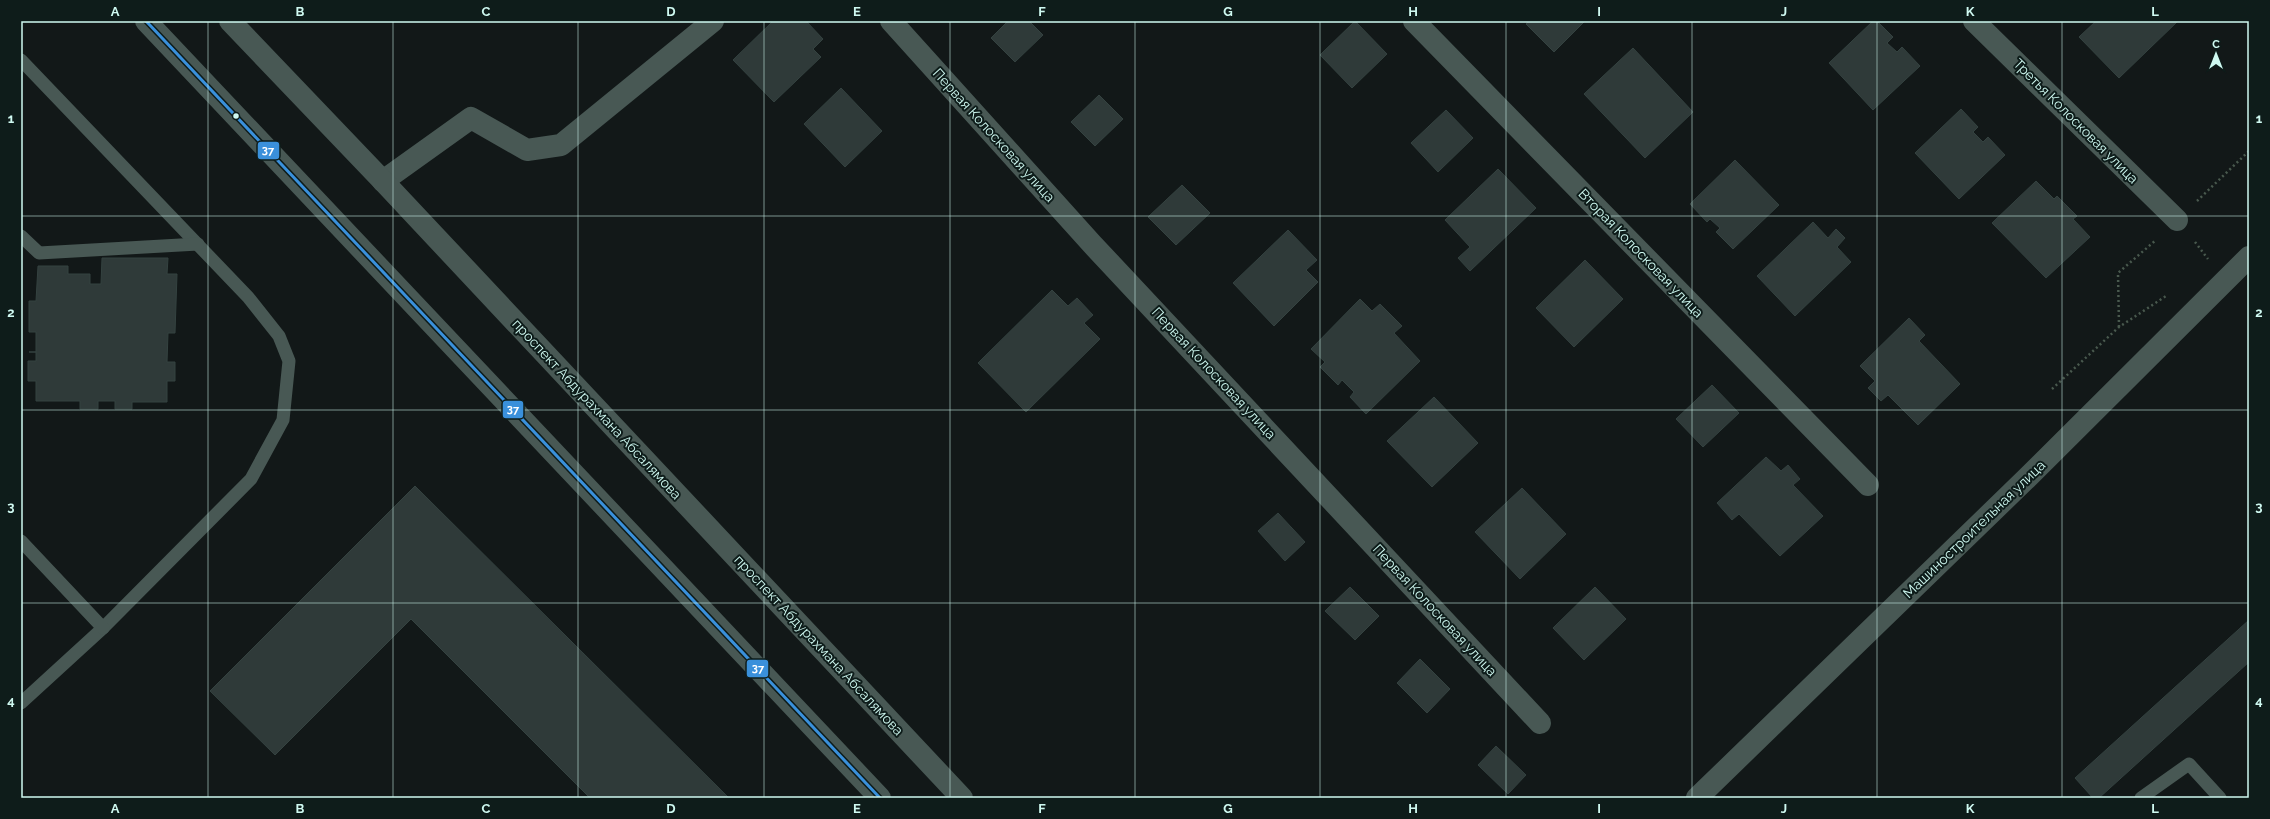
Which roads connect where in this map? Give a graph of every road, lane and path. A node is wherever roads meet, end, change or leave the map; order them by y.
1 (146, 21) edge
2 (230, 21) edge
3 (713, 21) edge
4 (891, 21) edge
5 (1414, 21) edge
6 (1974, 21) edge
7 (22, 63) edge
8 (383, 181) junction
9 (2177, 220) dead end
10 (21, 236) edge
11 (198, 244) junction
12 (2249, 258) edge
13 (2171, 294) dead end
14 (2052, 389) dead end
15 (1868, 484) dead end
16 (21, 541) edge
17 (103, 628) junction
18 (21, 703) edge
19 (1540, 722) dead end
20 (880, 798) edge
21 (962, 798) edge
22 (1697, 798) edge
23 (2141, 798) edge
24 (2220, 798) edge

1 - 20 street
2 - 8 street, проспект Абдурахмана Абсалямова
3 - 8 street
4 - 19 street, Первая Колосковая улица
5 - 15 street, Вторая Колосковая улица
6 - 9 street, Третья Колосковая улица
7 - 11 lane
8 - 21 street, проспект Абдурахмана Абсалямова
10 - 11 lane
11 - 17 lane
12 - 22 street, Машиностроительная улица
13 - 14 path
16 - 17 lane
17 - 18 lane
23 - 24 lane

